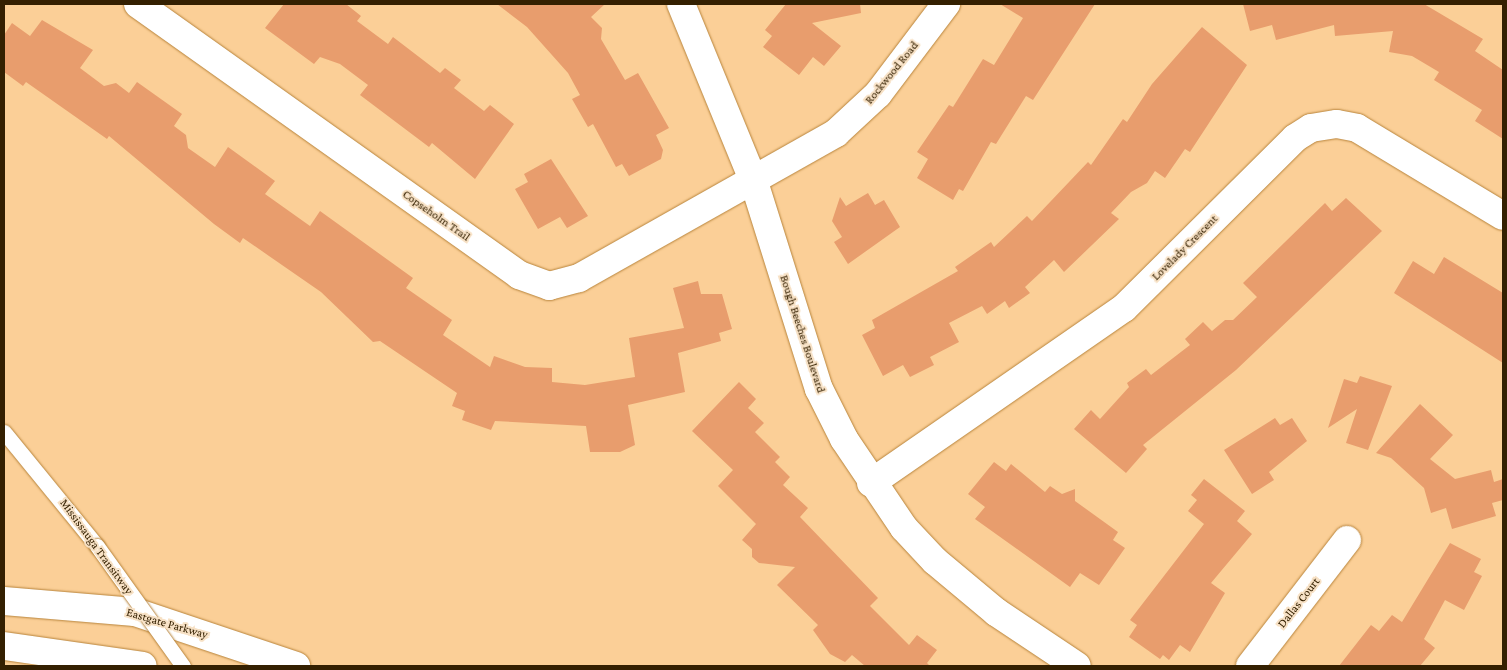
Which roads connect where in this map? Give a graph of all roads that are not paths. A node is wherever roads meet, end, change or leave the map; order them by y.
1 (138, 4) edge
2 (681, 4) edge
3 (946, 4) edge
4 (754, 182) junction
5 (1503, 216) edge
6 (4, 432) edge
7 (871, 483) junction
8 (1348, 540) dead end
9 (4, 601) edge
10 (4, 646) edge
11 (143, 666) edge
12 (183, 666) edge
13 (296, 666) edge
14 (1077, 666) edge
15 (1250, 666) edge

1 - 4 street, Copseholm Trail
2 - 4 street, Bough Beeches Boulevard
3 - 4 street, Rockwood Road
4 - 7 street, Bough Beeches Boulevard
5 - 7 street, Lovelady Crescent
6 - 12 lane, Mississauga Transitway, bridge
7 - 14 street, Bough Beeches Boulevard
8 - 15 street, Dallas Court
9 - 13 street, Eastgate Parkway
10 - 11 street

